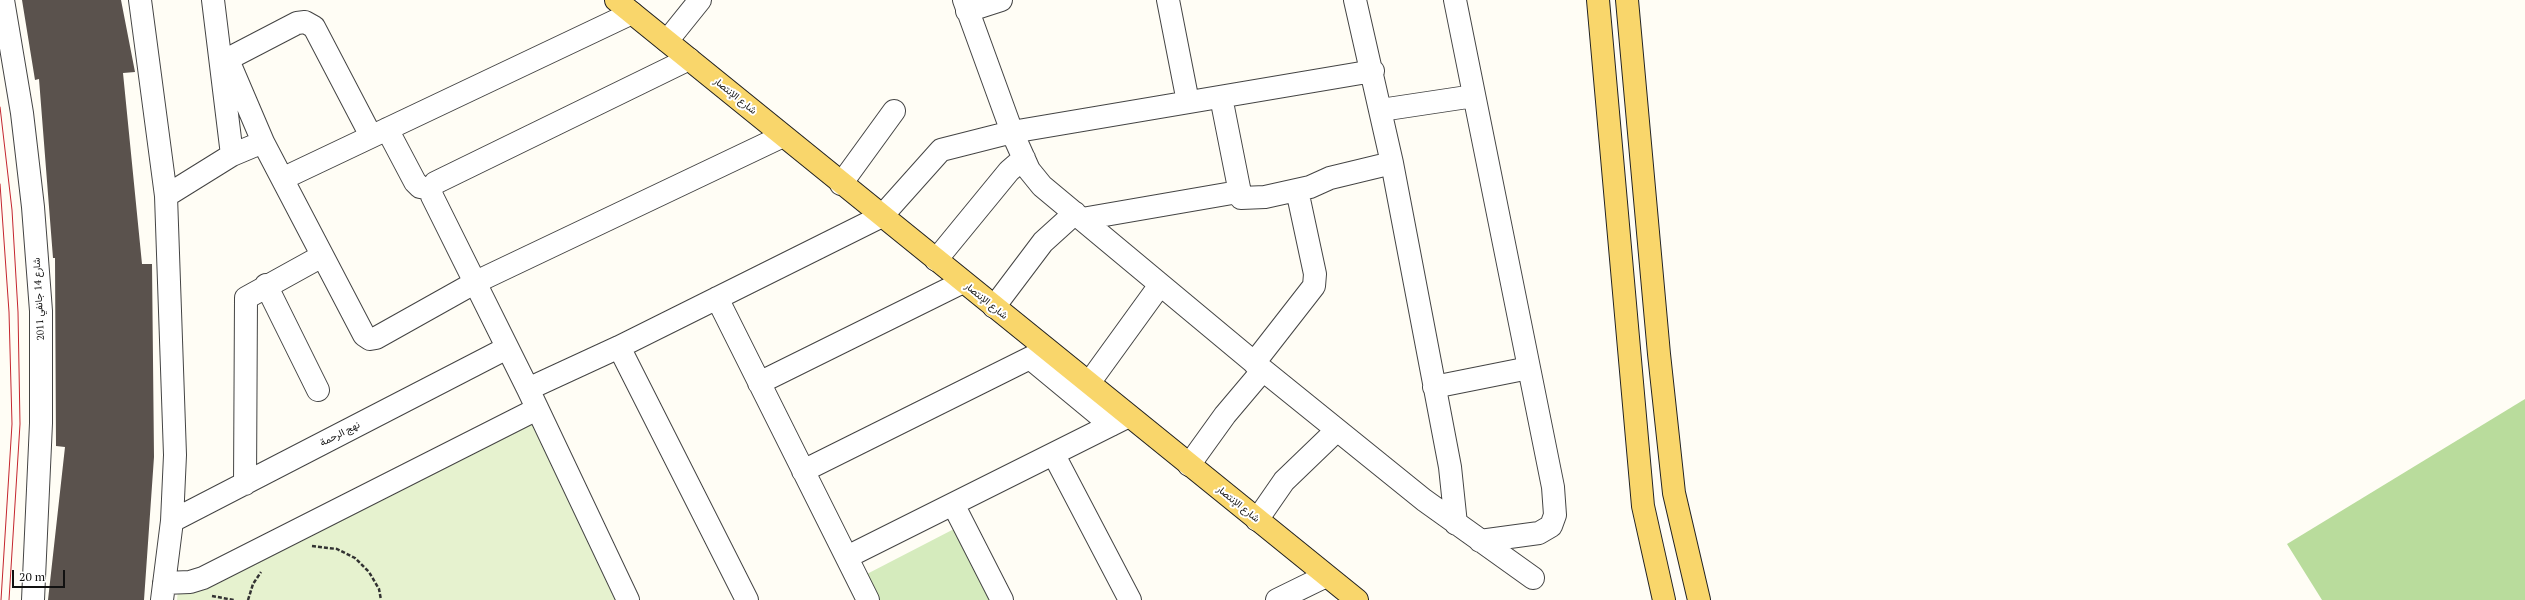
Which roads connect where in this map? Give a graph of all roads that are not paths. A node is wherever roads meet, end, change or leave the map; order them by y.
1 (3, 0) edge
2 (140, 0) edge
3 (213, 0) edge
4 (700, 0) edge
5 (1001, 0) edge
6 (1168, 0) edge
7 (1355, 0) edge
8 (1455, 0) edge
9 (1598, 0) edge
10 (1627, 0) edge
11 (624, 6) edge
12 (966, 6) edge
13 (667, 41) junction
14 (689, 58) junction
15 (225, 61) junction
16 (1373, 71) junction
17 (1474, 96) junction
18 (1221, 97) junction
19 (1188, 102) junction
20 (1381, 110) junction
21 (894, 111) dead end
22 (1012, 132) junction
23 (379, 133) junction
24 (783, 136) junction
25 (263, 142) junction
26 (232, 156) junction
27 (1024, 158) junction
28 (1392, 163) junction
29 (284, 178) junction
30 (841, 184) junction
31 (431, 189) junction
32 (1296, 190) junction
33 (1238, 192) junction
34 (166, 196) junction
35 (882, 216) junction
36 (1078, 216) junction
37 (322, 256) junction
38 (936, 260) junction
39 (476, 282) junction
40 (963, 282) junction
41 (1160, 284) junction
42 (266, 285) junction
43 (717, 298) junction
44 (994, 307) junction
45 (619, 347) junction
46 (508, 348) junction
47 (1258, 366) junction
48 (1529, 368) junction
49 (760, 383) junction
50 (1089, 383) junction
51 (1434, 387) junction
52 (528, 389) junction
53 (318, 390) dead end
54 (537, 409) junction
55 (1120, 421) junction
56 (1338, 430) junction
57 (1054, 455) junction
58 (1189, 465) junction
59 (804, 471) junction
60 (245, 484) junction
61 (953, 504) junction
62 (1257, 520) junction
63 (172, 521) junction
64 (1456, 524) junction
65 (1480, 541) junction
66 (847, 557) junction
67 (1326, 576) junction
68 (1533, 578) dead end
69 (163, 591) edge
70 (33, 600) edge
71 (628, 600) edge
72 (747, 600) edge
73 (868, 600) edge
74 (1002, 600) edge
75 (1130, 600) edge
76 (1277, 600) edge
77 (1356, 600) edge
78 (1664, 600) edge
79 (1699, 600) edge

1 - 70 street, شارع 14 جانفي 2011
2 - 34 street
3 - 15 street
4 - 13 street
5 - 12 street
6 - 19 street
7 - 16 street
8 - 17 street
9 - 78 main road
10 - 79 main road
11 - 13 main road, شارع الإنتصار
11 - 23 street
12 - 22 street
13 - 14 main road, شارع الإنتصار
14 - 24 main road, شارع الإنتصار
14 - 31 street
15 - 23 street
15 - 25 street
15 - 26 street
16 - 18 street
16 - 20 street
17 - 20 street
17 - 48 street
18 - 19 street
18 - 33 street
19 - 22 street
20 - 28 street
21 - 30 street
22 - 27 street
22 - 35 street
23 - 29 street
23 - 31 street
24 - 30 main road, شارع الإنتصار
24 - 39 street
25 - 26 street
25 - 29 street
26 - 34 street
27 - 36 street
27 - 38 street
28 - 32 street
28 - 51 street
29 - 37 street
30 - 35 main road, شارع الإنتصار
31 - 39 street
32 - 33 street
32 - 47 street
33 - 36 street
34 - 63 street
35 - 38 main road, شارع الإنتصار
35 - 43 street
36 - 41 street
36 - 44 street
37 - 39 street
37 - 42 street
38 - 40 main road, شارع الإنتصار
39 - 46 street
40 - 44 main road, شارع الإنتصار
40 - 49 street
41 - 47 street
41 - 50 street
42 - 53 street
42 - 60 street
43 - 45 street
43 - 49 street
44 - 50 main road, شارع الإنتصار
45 - 52 street
45 - 72 street
46 - 52 street
46 - 60 street, نهج الرحمة
47 - 56 street
47 - 58 street
48 - 51 street
48 - 65 street
49 - 59 street
50 - 55 main road, شارع الإنتصار
51 - 64 street
52 - 54 street
54 - 69 street
54 - 71 street
55 - 57 street
55 - 58 main road, شارع الإنتصار
55 - 59 street
56 - 62 street
56 - 64 street
57 - 61 street
57 - 75 street
58 - 62 main road, شارع الإنتصار
59 - 66 street
60 - 63 street, نهج الرحمة
61 - 66 street
61 - 74 street
62 - 67 main road, شارع الإنتصار
63 - 69 street
64 - 65 street
65 - 68 street
66 - 73 street
67 - 76 street
67 - 77 main road, شارع الإنتصار

